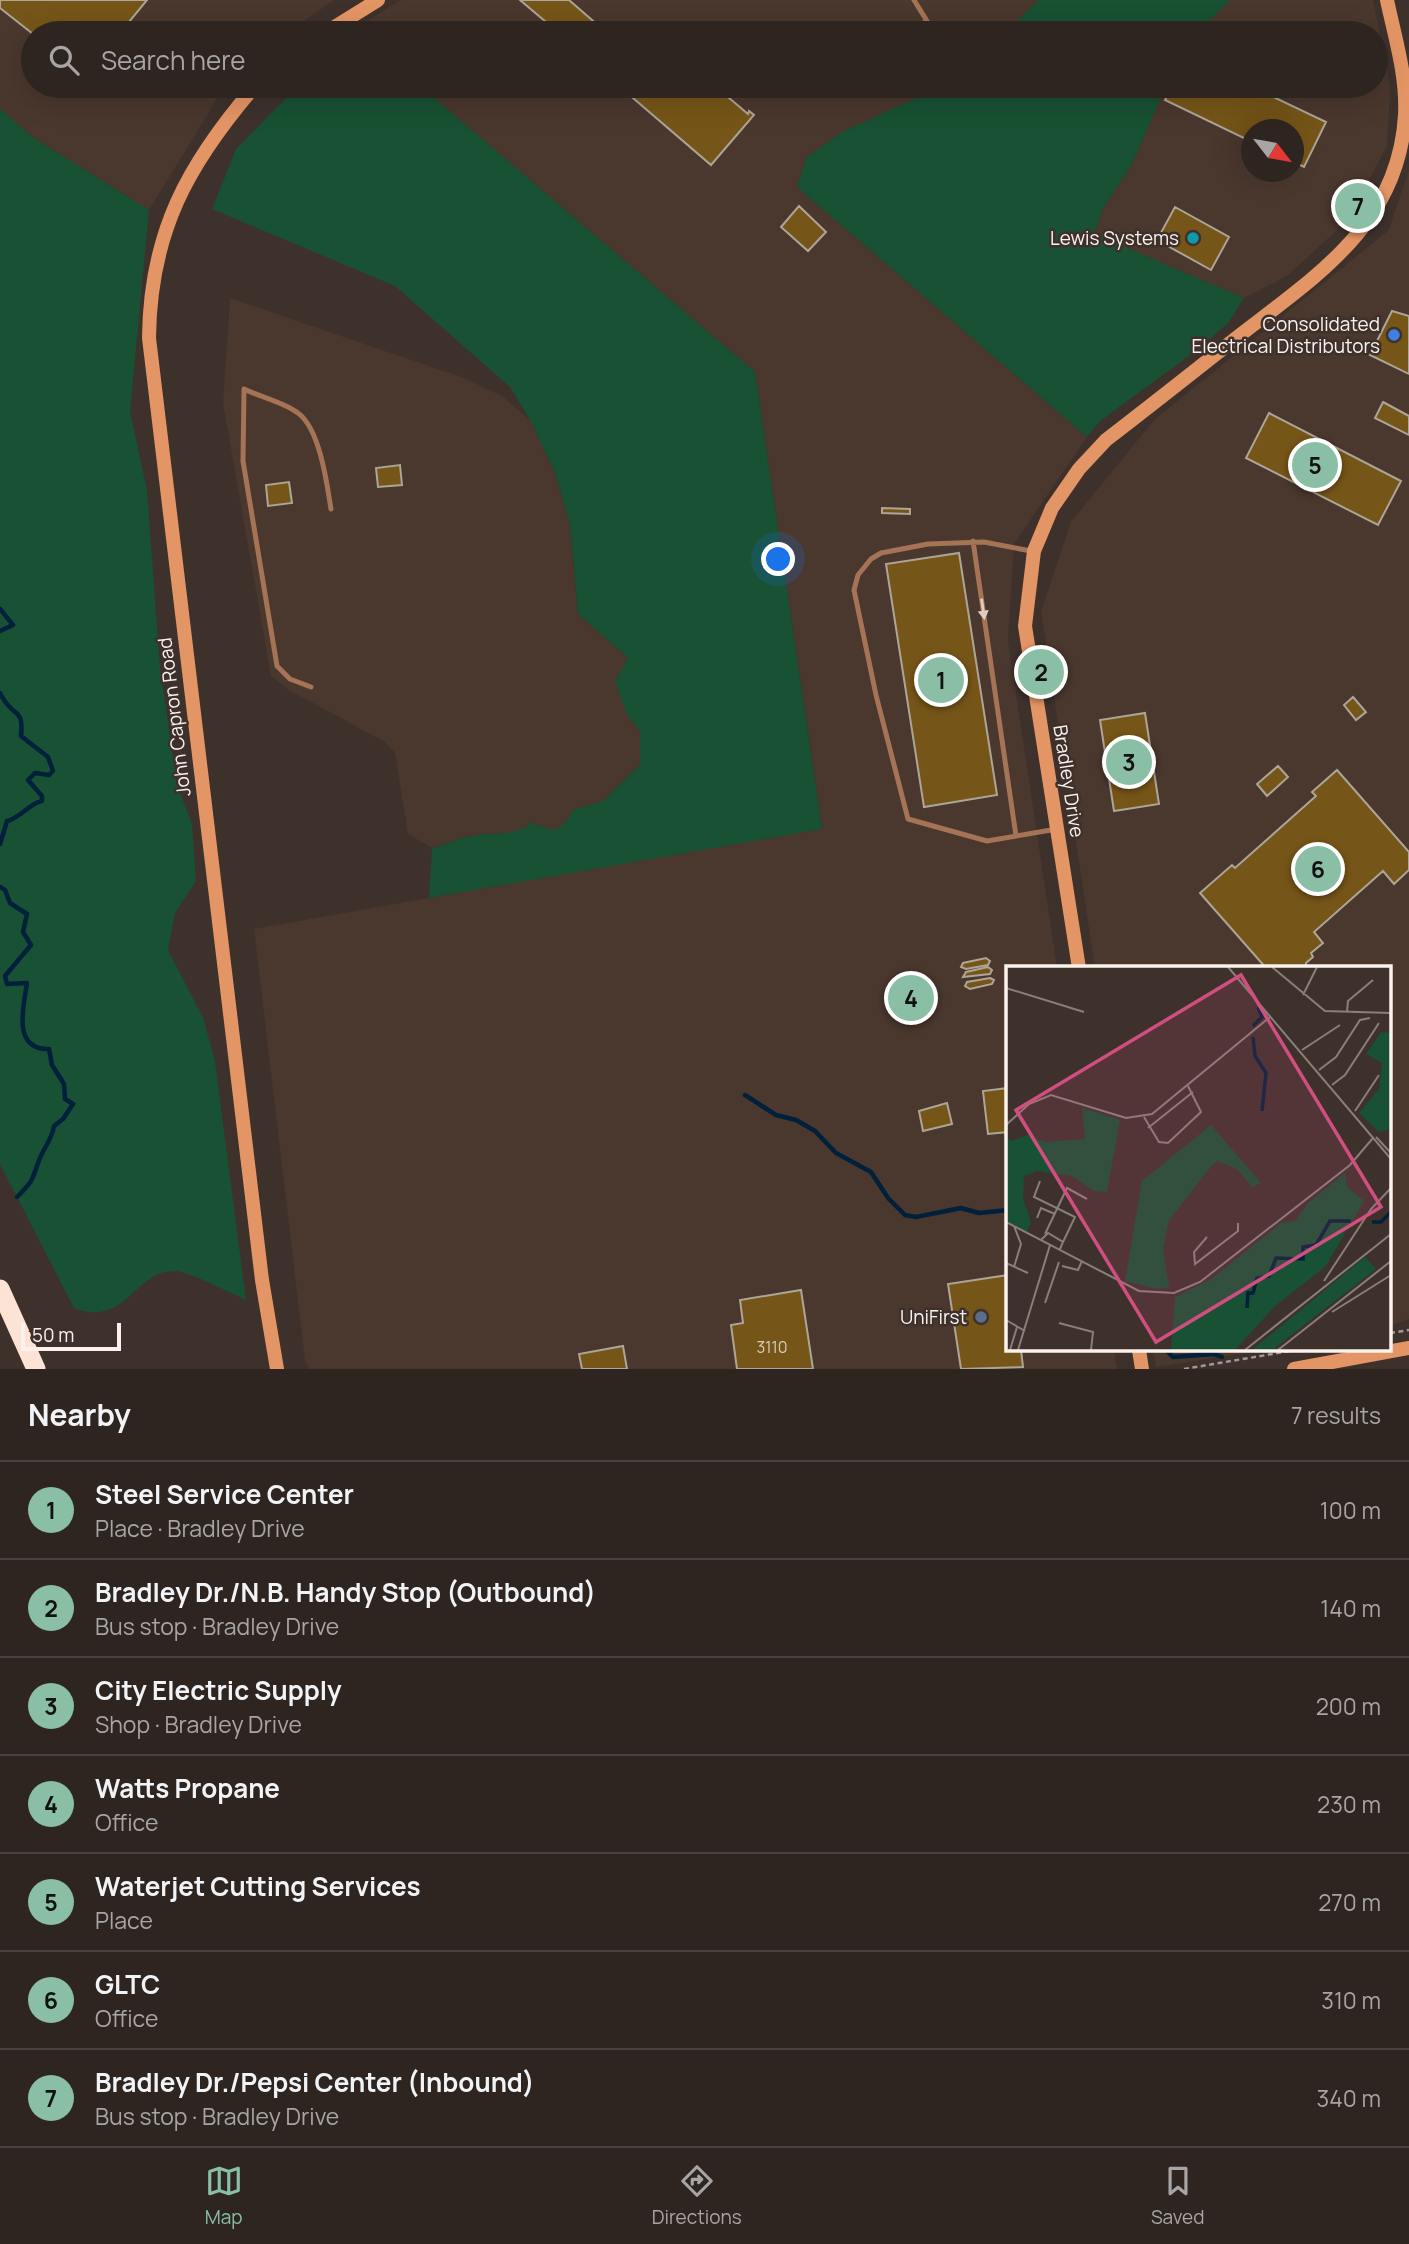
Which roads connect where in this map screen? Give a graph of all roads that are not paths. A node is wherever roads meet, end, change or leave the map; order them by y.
1 (378, 0) edge
2 (914, 0) edge
3 (1387, 0) edge
4 (344, 21) edge
5 (927, 21) edge
6 (245, 98) edge
7 (331, 509) dead end
8 (974, 541) junction
9 (1034, 551) junction
10 (311, 687) dead end
11 (1057, 828) junction
12 (1016, 836) junction
13 (1079, 966) edge
14 (0, 1289) edge
15 (1387, 1352) edge
16 (36, 1369) edge
17 (277, 1369) edge
18 (1294, 1369) edge

1 - 4 street
2 - 5 lane
3 - 9 street, Bradley Drive
6 - 17 street, John Capron Road
7 - 10 lane
8 - 9 lane
8 -> 12 lane
8 - 12 lane
9 - 11 street, Bradley Drive
11 - 12 lane
11 - 13 street, Bradley Drive
14 - 16 highway
15 - 18 street

